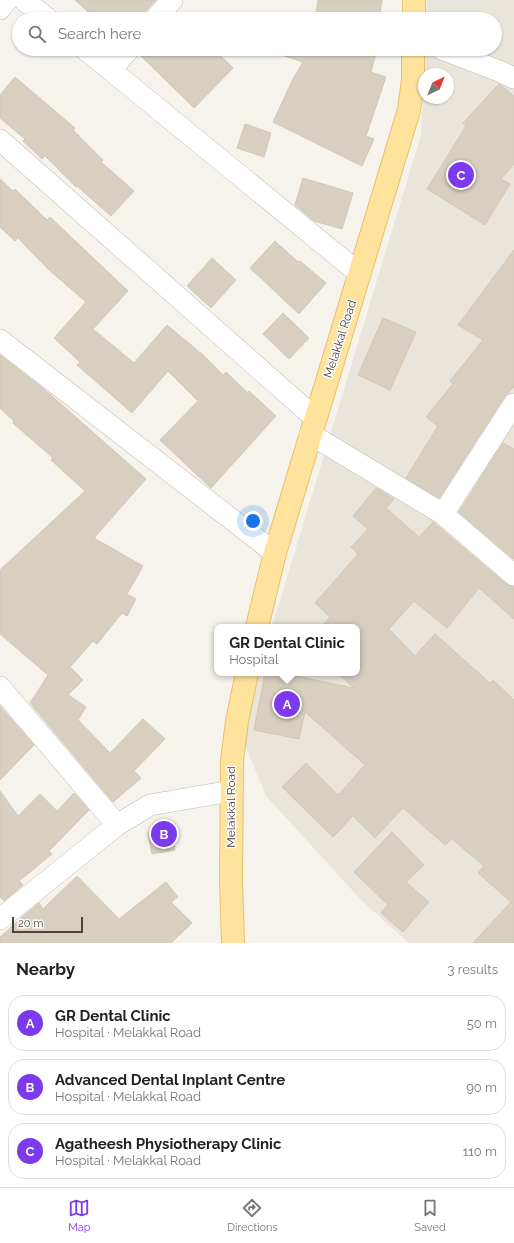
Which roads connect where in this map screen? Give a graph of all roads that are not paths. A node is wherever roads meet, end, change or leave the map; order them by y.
1 (7, 0) edge
2 (24, 0) edge
3 (172, 0) edge
4 (414, 0) edge
5 (0, 9) edge
6 (39, 12) edge
7 (162, 12) edge
8 (414, 12) edge
9 (94, 56) edge
10 (123, 56) edge
11 (413, 56) edge
12 (465, 56) edge
13 (509, 69) edge
14 (111, 70) junction
15 (0, 140) edge
16 (360, 274) junction
17 (0, 340) edge
18 (514, 404) edge
19 (313, 426) junction
20 (508, 428) edge
21 (443, 514) junction
22 (275, 553) junction
23 (514, 575) edge
24 (258, 624) edge
25 (246, 676) edge
26 (0, 687) edge
27 (231, 790) junction
28 (117, 825) junction
29 (0, 919) edge
30 (233, 943) edge

1 - 5 street
2 - 6 street
3 - 7 street
4 - 8 main road
9 - 14 street
10 - 14 street
11 - 16 main road, Melakkal Road
12 - 13 street
14 - 16 street
15 - 19 street
16 - 19 main road, Melakkal Road
17 - 22 street
18 - 20 street
19 - 21 street
19 - 22 main road, Melakkal Road
20 - 21 street
21 - 23 street
22 - 24 main road, Melakkal Road
25 - 27 main road, Melakkal Road
26 - 28 street
27 - 28 street
27 - 30 main road, Melakkal Road
28 - 29 street

